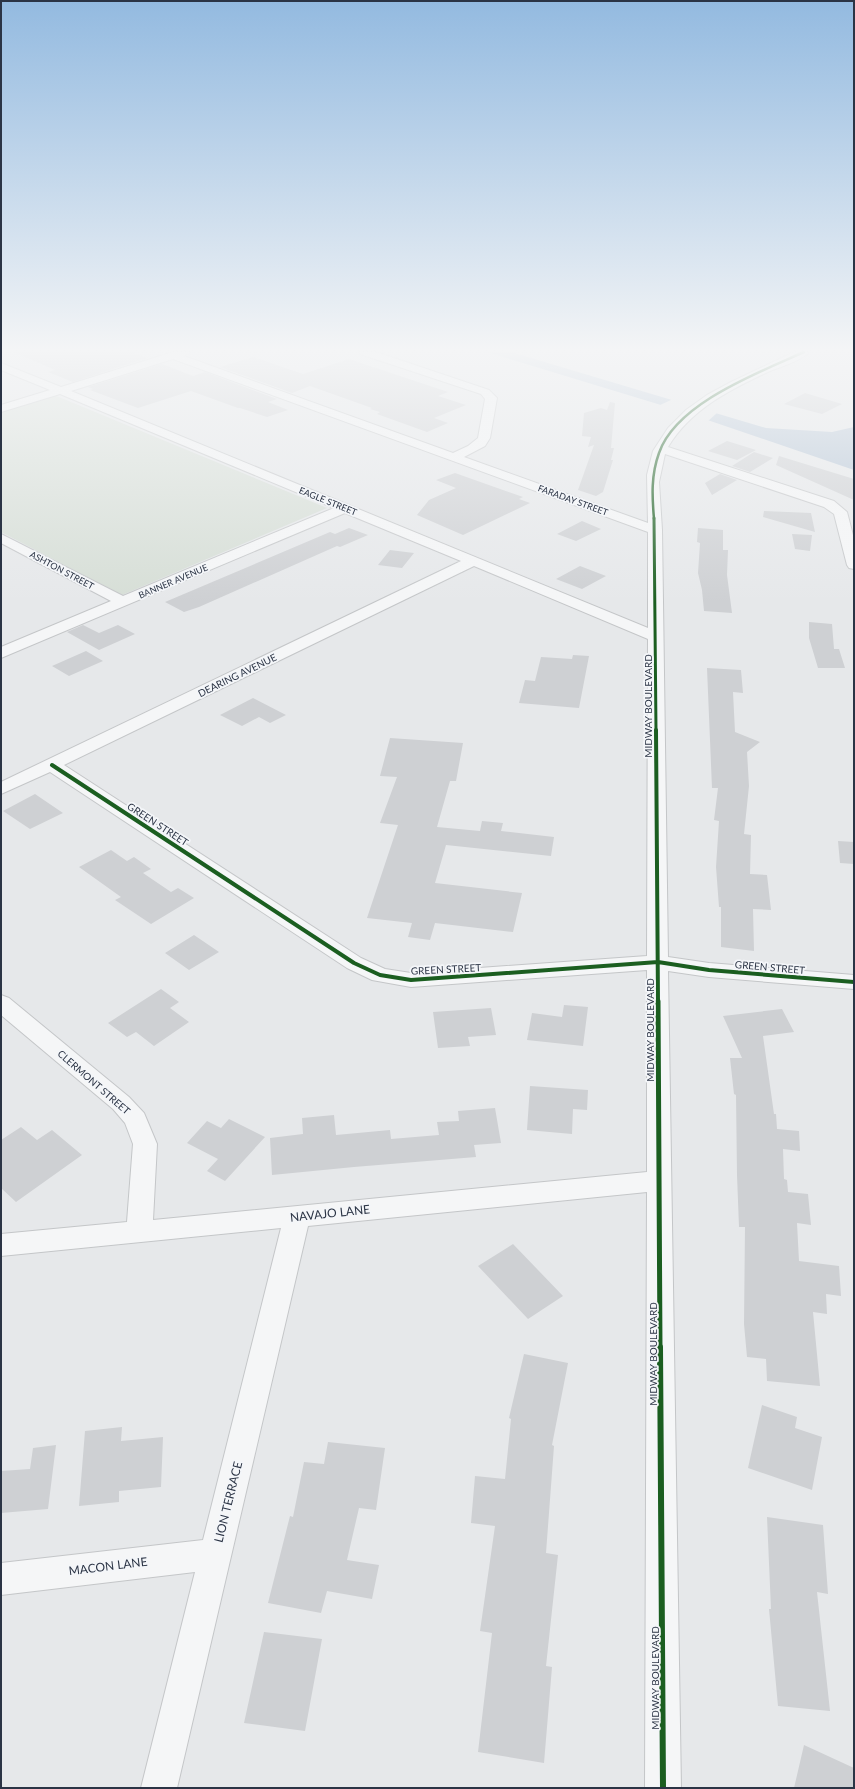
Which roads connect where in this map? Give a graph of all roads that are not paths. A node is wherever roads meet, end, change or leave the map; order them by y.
1 (168, 435) edge
2 (396, 435) edge
3 (484, 435) edge
4 (670, 435) edge
5 (662, 449) junction
6 (453, 457) junction
7 (345, 508) junction
8 (655, 530) junction
9 (1, 538) edge
10 (19, 547) junction
11 (1, 554) edge
12 (473, 561) junction
13 (854, 565) edge
14 (123, 602) junction
15 (656, 636) junction
16 (1, 653) edge
17 (52, 765) junction
18 (1, 789) edge
19 (658, 962) junction
20 (854, 982) edge
21 (1, 1003) edge
22 (660, 1181) junction
23 (297, 1216) junction
24 (139, 1232) junction
25 (1, 1245) edge
26 (215, 1554) junction
27 (1, 1579) edge
28 (159, 1788) edge
29 (664, 1788) edge

1 - 7 street, EAGLE STREET
2 - 6 street, FARADAY STREET
3 - 6 street
4 - 5 street, MIDWAY BOULEVARD
5 - 8 street, MIDWAY BOULEVARD
5 - 13 street
6 - 8 street, FARADAY STREET
7 - 12 street, EAGLE STREET
7 - 14 street, BANNER AVENUE
8 - 15 street, MIDWAY BOULEVARD
9 - 10 street, ASHTON STREET
10 - 11 street
10 - 14 street, ASHTON STREET
12 - 15 street, EAGLE STREET
12 - 17 street, DEARING AVENUE
14 - 16 street, BANNER AVENUE
15 - 19 street, MIDWAY BOULEVARD
17 - 18 street, DEARING AVENUE
17 - 19 street, GREEN STREET
19 - 20 street, GREEN STREET
19 - 22 street, MIDWAY BOULEVARD
21 - 24 street, CLERMONT STREET
22 - 23 street, NAVAJO LANE
22 - 29 street, MIDWAY BOULEVARD
23 - 24 street, NAVAJO LANE
23 - 26 street, LION TERRACE
24 - 25 street, NAVAJO LANE
26 - 27 street, MACON LANE
26 - 28 street, LION TERRACE

